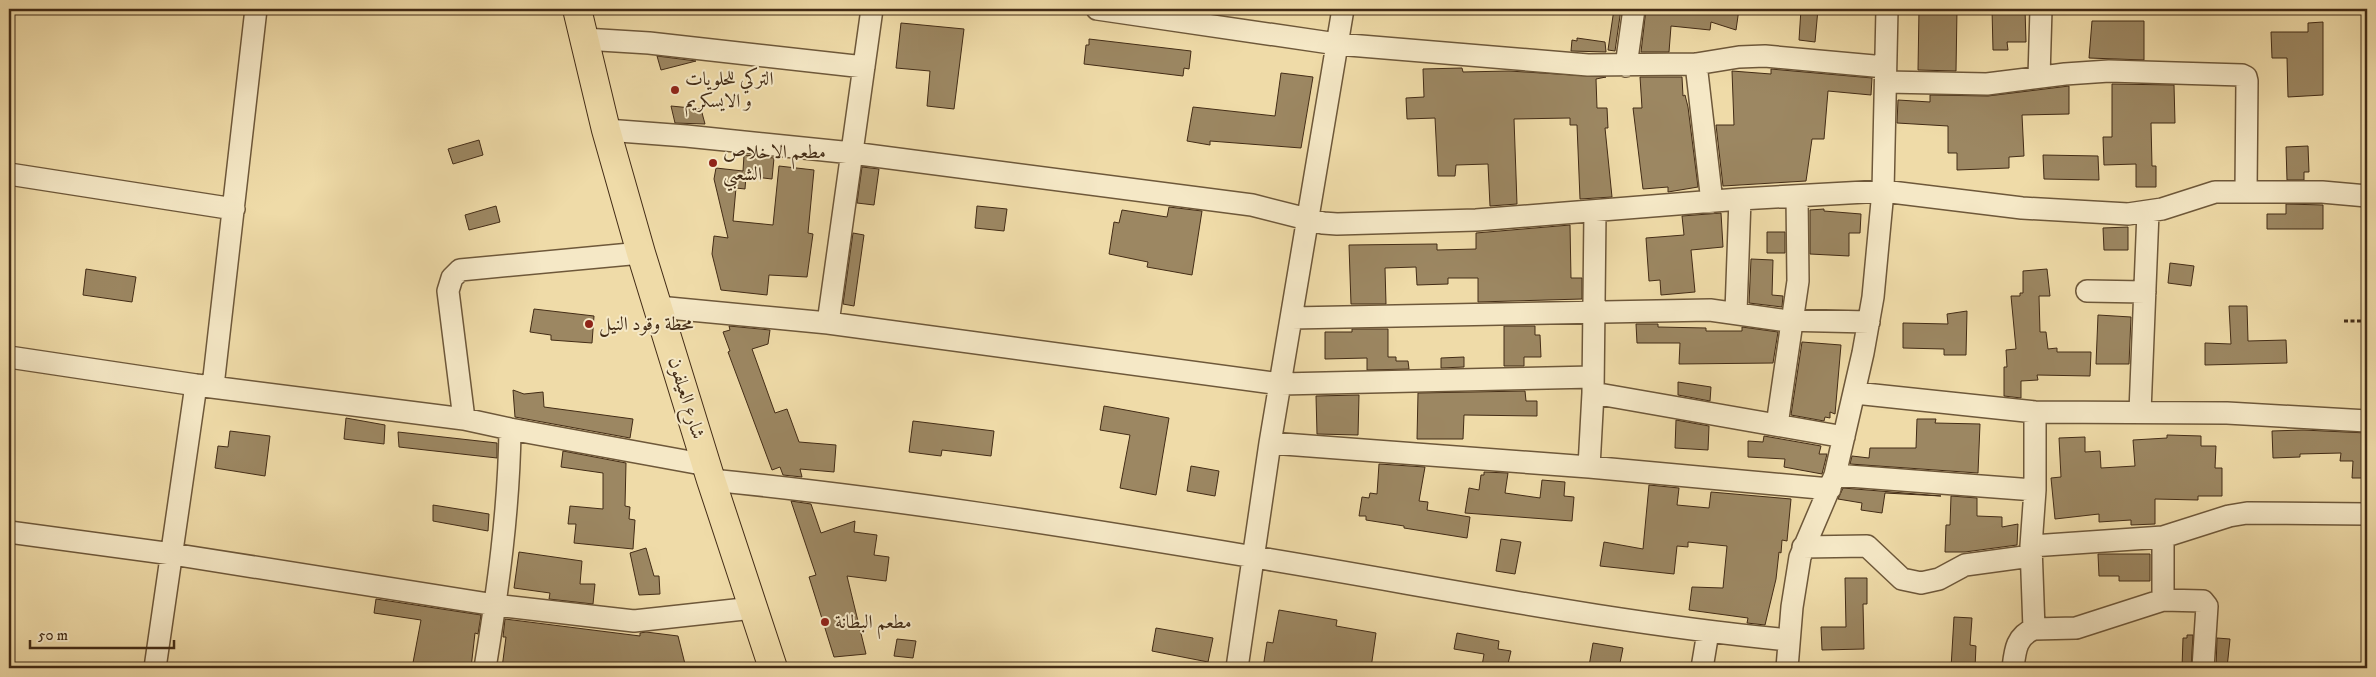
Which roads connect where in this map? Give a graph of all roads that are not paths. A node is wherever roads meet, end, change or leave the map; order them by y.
1 (256, 9) edge
2 (577, 9) edge
3 (872, 9) edge
4 (1097, 9) edge
5 (1343, 9) edge
6 (1634, 9) edge
7 (1887, 9) edge
8 (2041, 9) edge
9 (584, 39) junction
10 (1337, 44) junction
11 (1696, 64) junction
12 (1626, 66) junction
13 (864, 68) junction
14 (1886, 75) junction
15 (2038, 77) junction
16 (606, 130) junction
17 (852, 153) junction
18 (9, 174) edge
19 (1883, 191) junction
20 (2246, 191) junction
21 (1797, 196) junction
22 (2367, 196) edge
23 (1740, 199) junction
24 (1712, 202) junction
25 (234, 209) junction
26 (1595, 212) junction
27 (2148, 212) junction
28 (1308, 219) junction
29 (641, 253) junction
30 (2087, 292) dead end
31 (2144, 292) junction
32 (658, 306) junction
33 (1594, 311) junction
34 (1736, 312) junction
35 (1292, 318) junction
36 (1792, 320) junction
37 (1869, 322) junction
38 (828, 323) junction
39 (9, 357) edge
40 (1281, 384) junction
41 (1593, 385) junction
42 (204, 386) junction
43 (1855, 393) junction
44 (2035, 412) junction
45 (2140, 412) junction
46 (464, 419) junction
47 (2367, 421) edge
48 (1777, 425) junction
49 (510, 429) junction
50 (1844, 437) junction
51 (1270, 443) junction
52 (1589, 467) junction
53 (709, 472) junction
54 (1832, 482) junction
55 (2035, 490) junction
56 (2367, 514) edge
57 (9, 532) edge
58 (2163, 537) junction
59 (1804, 547) junction
60 (2031, 551) junction
61 (172, 554) junction
62 (1254, 557) junction
63 (2163, 600) junction
64 (496, 605) junction
65 (753, 608) junction
66 (2034, 629) junction
67 (1708, 632) junction
68 (1789, 640) junction
69 (155, 668) edge
70 (485, 668) edge
71 (774, 668) edge
72 (1237, 668) edge
73 (1702, 668) edge
74 (1787, 668) edge
75 (2013, 668) edge
76 (2203, 668) edge

1 - 25 street
2 - 9 highway, شارع العيلفون
3 - 13 street
4 - 10 street
5 - 10 street
6 - 12 street
7 - 14 street
8 - 15 street
9 - 13 street
9 - 16 highway, شارع العيلفون
10 - 12 street
10 - 28 street
11 - 12 street
11 - 14 street
11 - 24 street
13 - 17 street
14 - 15 street
14 - 19 street
15 - 20 street
16 - 17 street
16 - 29 highway, شارع العيلفون
17 - 28 street
17 - 38 street
18 - 25 street
19 - 21 street
19 - 27 street
19 - 37 street
20 - 22 street
20 - 27 street
21 - 23 street
21 - 36 street
23 - 24 street
23 - 34 street
24 - 26 street
25 - 42 street
26 - 28 street
26 - 33 street
27 - 31 street
28 - 35 street
29 - 32 highway, شارع العيلفون
29 - 46 street
30 - 31 street
31 - 45 street
32 - 38 street
32 - 53 highway, شارع العيلفون
33 - 34 street
33 - 35 street
33 - 41 street
34 - 36 street
35 - 40 street
36 - 37 street
36 - 48 street
37 - 43 street
38 - 40 street
39 - 42 street
40 - 41 street
40 - 51 street
41 - 48 street
41 - 52 street
42 - 46 street
42 - 61 street
43 - 44 street
43 - 50 street
44 - 45 street
44 - 55 street
45 - 47 street
46 - 49 street
48 - 50 street
49 - 53 street
49 - 64 street
50 - 54 street
51 - 52 street
51 - 62 street
52 - 54 street
53 - 62 street
53 - 65 highway, شارع العيلفون
54 - 55 street
54 - 59 street
55 - 60 street
56 - 58 street
57 - 61 street
58 - 60 street
58 - 63 street
59 - 60 street
59 - 68 street
60 - 66 street
61 - 64 street
61 - 69 street
62 - 67 street
62 - 72 street
63 - 66 street
63 - 76 street
64 - 65 street
64 - 70 street
65 - 71 highway, شارع العيلفون
66 - 75 street
67 - 68 street
67 - 73 street
68 - 74 street

